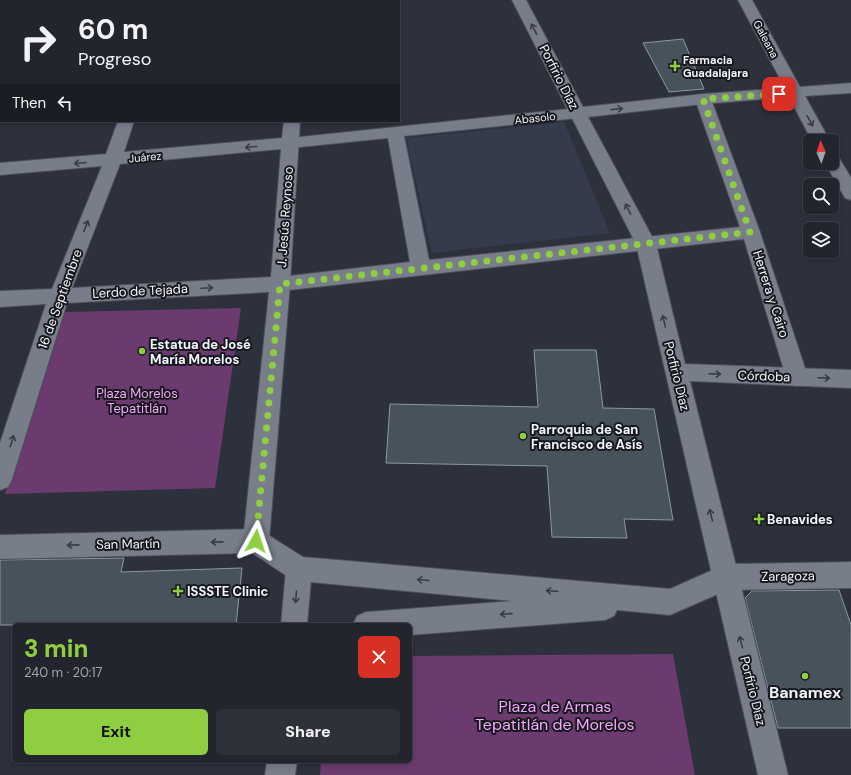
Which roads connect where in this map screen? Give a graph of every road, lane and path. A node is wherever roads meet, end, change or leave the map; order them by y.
1 (520, 0) edge
2 (745, 0) edge
3 (851, 88) edge
4 (794, 93) junction
5 (703, 99) junction
6 (578, 113) junction
7 (126, 122) edge
8 (292, 122) edge
9 (395, 132) junction
10 (817, 134) edge
11 (290, 144) junction
12 (113, 160) junction
13 (0, 169) edge
14 (838, 170) edge
15 (851, 194) edge
16 (750, 232) junction
17 (646, 244) junction
18 (421, 269) junction
19 (280, 284) junction
20 (59, 295) junction
21 (0, 299) edge
22 (676, 372) junction
23 (797, 377) junction
24 (851, 379) edge
25 (0, 479) edge
26 (256, 541) junction
27 (0, 547) edge
28 (299, 570) junction
29 (851, 575) edge
30 (726, 577) junction
31 (670, 602) junction
32 (294, 623) edge
33 (392, 623) edge
34 (282, 763) edge
35 (280, 775) edge
36 (773, 775) edge

6 -> 1 street, Porfirio Díaz
2 - 4 street, Galeana
3 - 4 street, Abasolo
4 - 5 street, Abasolo
4 -> 10 street, Galeana
6 -> 5 street, Abasolo
5 - 16 street, Herrera y Cairo
6 - 9 street, Abasolo
17 -> 6 street, Porfirio Díaz
7 - 12 street, 16 de Septiembre
8 - 11 street, J. Jesús Reynoso
9 - 11 street, Abasolo
9 - 18 street
11 -> 12 street, Juárez
11 - 19 street, J. Jesús Reynoso
12 -> 13 street, Juárez
20 -> 12 street, 16 de Septiembre
14 - 15 street
16 - 17 street, Lerdo de Tejada
16 - 23 street, Herrera y Cairo
17 - 18 street, Lerdo de Tejada
22 -> 17 street, Porfirio Díaz
18 - 19 street, Lerdo de Tejada
20 -> 19 street, Lerdo de Tejada
19 - 26 street, J. Jesús Reynoso
20 - 21 street, Lerdo de Tejada
25 -> 20 street, 16 de Septiembre
22 -> 23 street, Córdoba
30 -> 22 street, Porfirio Díaz
23 -> 24 street, Córdoba
26 -> 27 street, San Martín
26 - 28 street
31 -> 28 street
28 -> 32 street
29 - 30 street, Zaragoza
30 - 31 street
36 -> 30 street, Porfirio Díaz
31 -> 33 street
34 - 35 street

